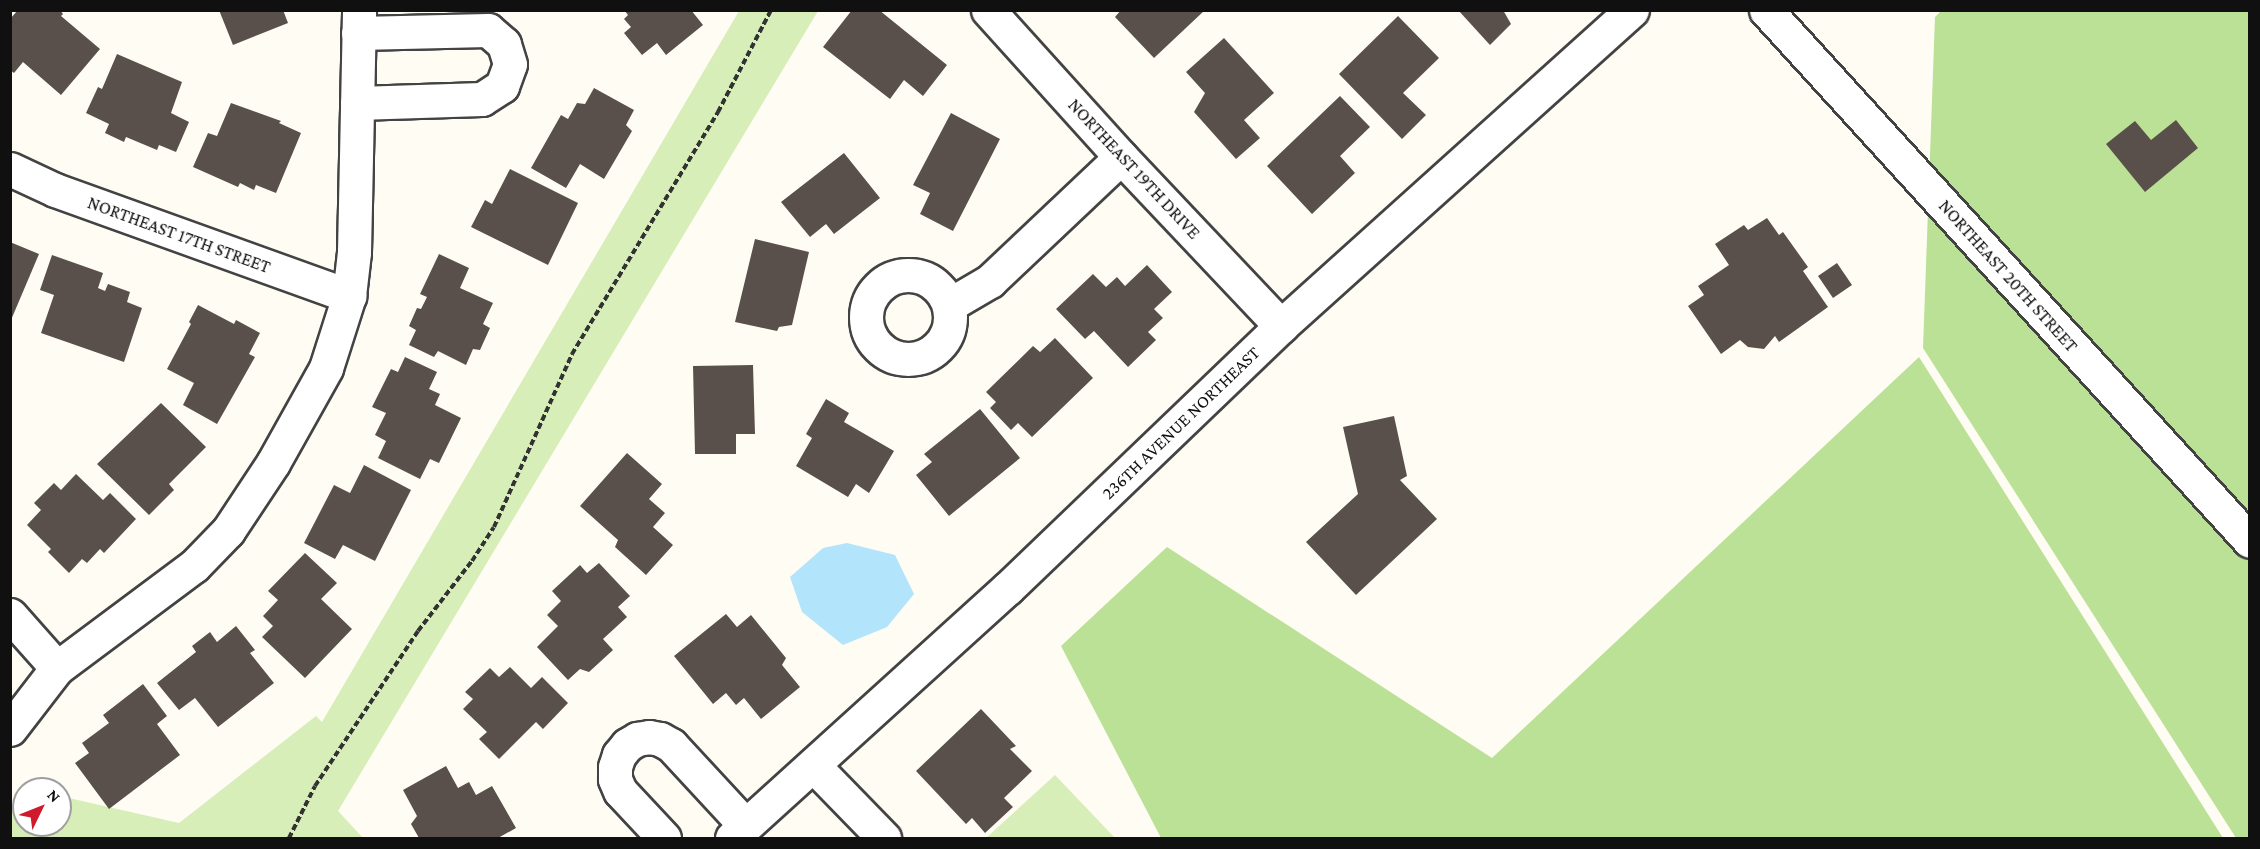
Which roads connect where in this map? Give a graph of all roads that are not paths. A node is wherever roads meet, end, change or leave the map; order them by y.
1 (1632, 10) edge
2 (1766, 10) edge
3 (998, 14) edge
4 (358, 22) edge
5 (357, 103) junction
6 (1121, 157) junction
7 (10, 169) edge
8 (349, 296) junction
9 (949, 305) dead end
10 (1281, 326) junction
11 (2250, 541) edge
12 (10, 615) edge
13 (57, 668) junction
14 (10, 729) edge
15 (813, 765) junction
16 (739, 832) edge
17 (664, 838) edge
18 (884, 838) edge

1 - 10 street, 236TH AVENUE NORTHEAST
2 - 11 street, NORTHEAST 20TH STREET
3 - 6 street, NORTHEAST 19TH DRIVE
4 - 5 street
4 - 5 street
5 - 8 street
6 - 9 street
6 - 10 street, NORTHEAST 19TH DRIVE
7 - 8 street, NORTHEAST 17TH STREET
8 - 13 street
10 - 15 street, 236TH AVENUE NORTHEAST
12 - 13 street
13 - 14 street
15 - 16 street, 236TH AVENUE NORTHEAST
15 - 18 street
16 - 17 street

